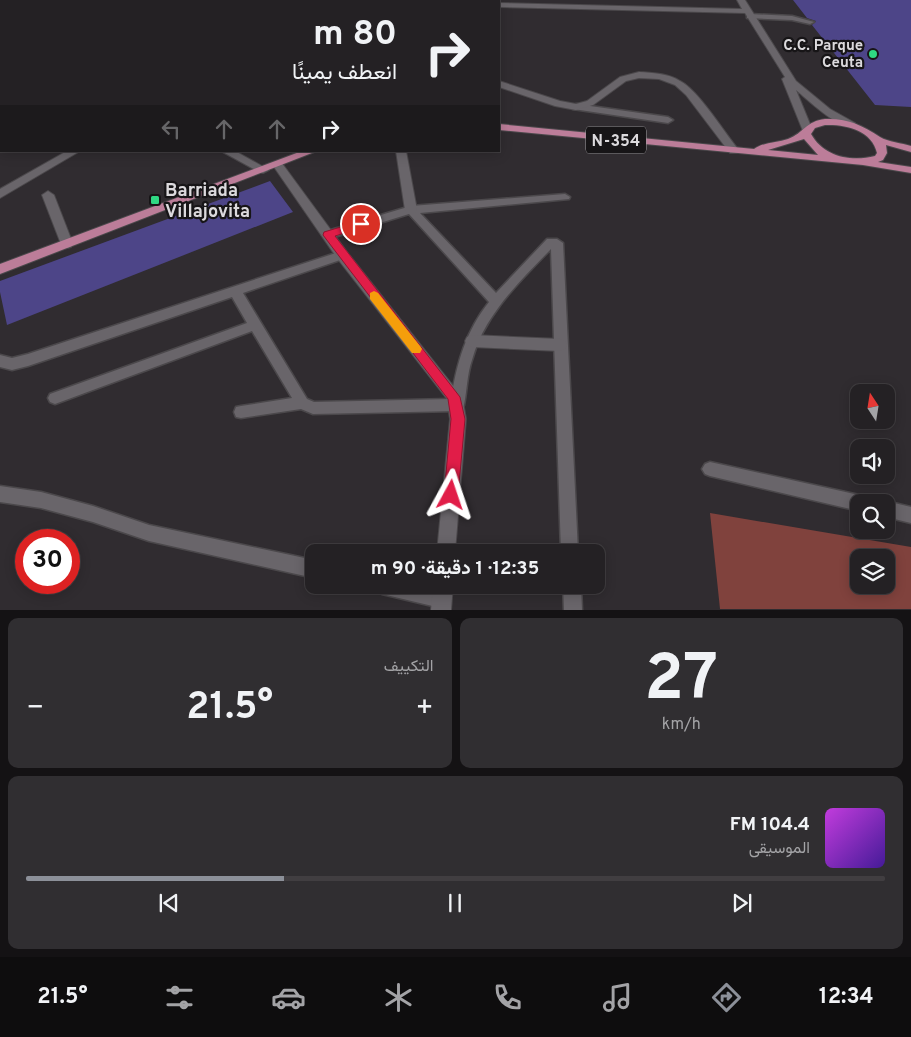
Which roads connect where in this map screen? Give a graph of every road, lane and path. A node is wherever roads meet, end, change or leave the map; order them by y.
1 (740, 0) edge
2 (500, 5) edge
3 (793, 11) dead end
4 (749, 14) junction
5 (810, 22) dead end
6 (783, 69) junction
7 (500, 84) edge
8 (576, 107) junction
9 (668, 120) dead end
10 (851, 125) junction
11 (500, 128) edge
12 (807, 132) junction
13 (878, 140) junction
14 (911, 149) edge
15 (734, 151) junction
16 (73, 152) edge
17 (229, 152) edge
18 (309, 152) edge
19 (401, 152) edge
20 (849, 162) junction
21 (861, 162) junction
22 (270, 167) junction
23 (911, 170) edge
24 (0, 194) edge
25 (48, 195) dead end
26 (565, 197) dead end
27 (411, 210) junction
28 (328, 235) junction
29 (67, 244) junction
30 (342, 255) junction
31 (0, 269) edge
32 (235, 291) junction
33 (496, 301) junction
34 (255, 325) junction
35 (472, 341) junction
36 (560, 345) junction
37 (0, 361) edge
38 (55, 398) dead end
39 (302, 403) junction
40 (457, 405) junction
41 (240, 412) dead end
42 (710, 468) dead end
43 (0, 494) edge
44 (850, 501) edge
45 (895, 511) edge
46 (911, 514) edge
47 (447, 544) edge
48 (570, 544) edge
49 (305, 567) edge
50 (424, 594) edge
51 (572, 594) edge
52 (442, 598) edge
53 (573, 610) edge

1 - 4 street
2 - 4 street
3 - 4 lane
4 - 5 lane
4 - 6 street
6 - 10 street
6 - 12 street
7 - 8 street
8 - 9 lane
8 - 15 street
10 - 12 highway, N-354
10 - 13 highway, N-354
11 - 15 highway, N-354
12 - 15 highway, N-354
12 - 20 highway, N-354
13 - 14 highway, N-354
13 - 21 highway, N-354
15 - 20 highway, N-354
16 - 24 street
17 - 22 street
18 - 22 highway
19 - 27 street
20 - 21 highway, N-354
21 - 23 highway, N-354
22 - 28 street
22 - 29 highway
25 - 29 street
26 - 27 lane
27 - 28 lane
27 - 33 lane
28 - 30 street
29 - 31 highway
30 - 32 lane
30 - 40 street
32 - 34 lane
32 - 37 lane
33 - 35 lane
33 - 36 lane
34 - 38 lane
34 - 39 lane
35 - 36 street
35 - 40 lane
36 - 48 lane
39 - 40 lane
39 - 41 lane
40 - 47 street
42 - 44 lane
43 - 49 lane
45 - 46 lane
50 - 52 lane
51 - 53 lane

